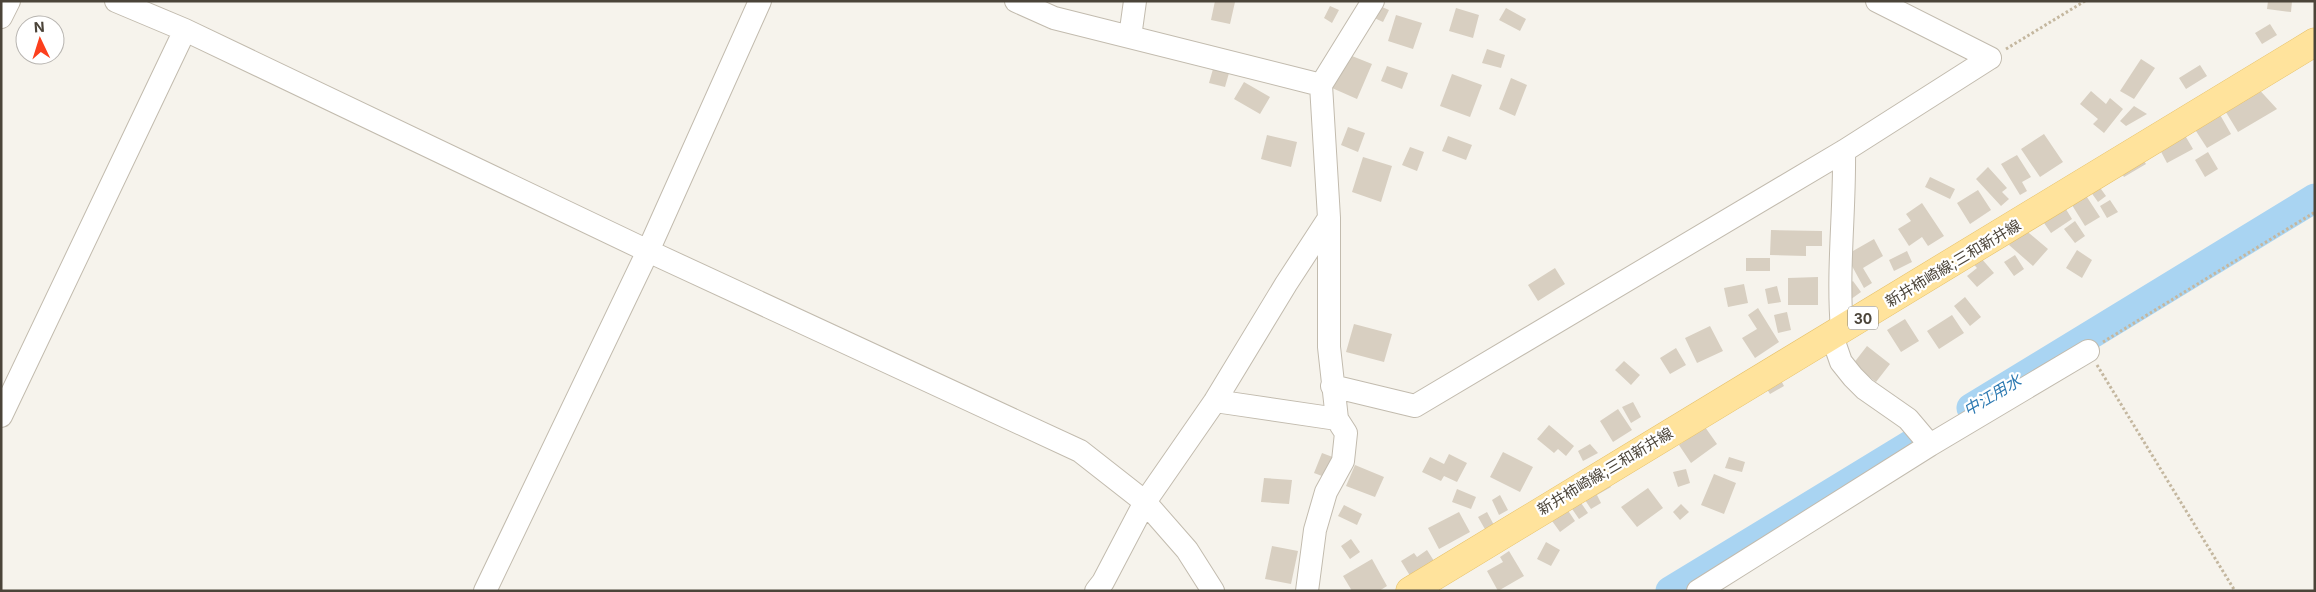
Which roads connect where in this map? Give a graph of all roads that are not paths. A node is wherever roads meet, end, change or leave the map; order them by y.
1 (8, 1) edge
2 (116, 1) edge
3 (760, 1) edge
4 (1016, 1) edge
5 (1135, 1) edge
6 (1373, 1) edge
7 (1876, 1) edge
8 (1, 17) edge
9 (185, 30) junction
10 (1130, 37) junction
11 (2315, 42) edge
12 (1321, 86) junction
13 (1844, 151) junction
14 (1329, 218) junction
15 (648, 251) junction
16 (1837, 333) junction
17 (2088, 351) road end
18 (1332, 386) junction
19 (1216, 401) junction
20 (1, 416) edge
21 (1337, 419) junction
22 (1930, 444) junction
23 (1145, 502) junction
24 (485, 591) edge
25 (1096, 591) edge
26 (1213, 591) edge
27 (1307, 591) edge
28 (1410, 591) edge
29 (1698, 591) edge

1 - 8 street
2 - 9 street
3 - 15 street
4 - 10 street
5 - 10 street
6 - 12 street
7 - 13 street
9 - 15 street
9 - 20 street
10 - 12 street
11 - 16 main road, 新井柿崎線;三和新井線 / 30
12 - 14 street
13 - 16 street
13 - 18 street
14 - 18 street
14 - 19 street
15 - 23 street
15 - 24 street
16 - 22 street
16 - 28 main road, 新井柿崎線;三和新井線 / 30
17 - 22 street
18 - 21 street
19 - 21 street
19 - 23 street
21 - 27 street
22 - 29 street
23 - 25 street
23 - 26 street

